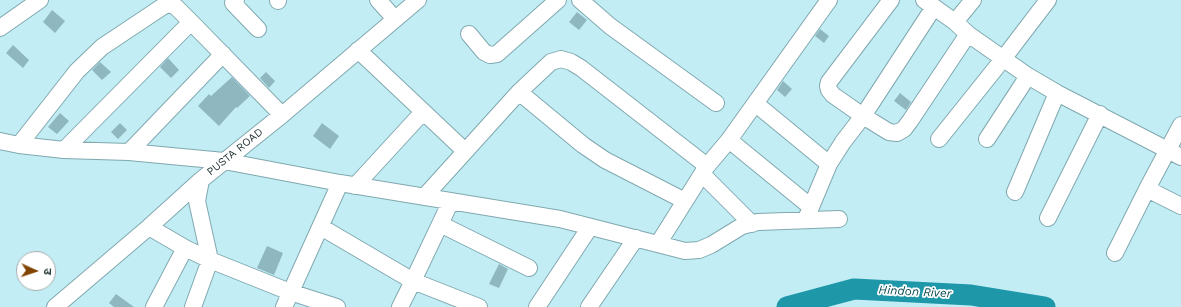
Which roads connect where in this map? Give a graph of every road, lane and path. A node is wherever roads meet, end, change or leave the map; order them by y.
1 (40, 0) edge
2 (378, 0) edge
3 (418, 0) edge
4 (558, 0) edge
5 (829, 0) edge
6 (891, 0) edge
7 (974, 0) edge
8 (1048, 0) edge
9 (233, 1) edge
10 (583, 1) edge
11 (929, 4) edge
12 (395, 19) junction
13 (191, 22) junction
14 (955, 22) junction
15 (0, 28) edge
16 (258, 29) dead end
17 (469, 34) dead end
18 (968, 34) junction
19 (358, 50) junction
20 (223, 54) junction
21 (1003, 59) junction
22 (1028, 76) junction
23 (519, 92) junction
24 (1057, 93) junction
25 (716, 103) dead end
26 (756, 104) junction
27 (423, 112) junction
28 (1100, 114) junction
29 (282, 115) junction
30 (863, 116) junction
31 (1181, 125) edge
32 (939, 139) dead end
33 (987, 139) dead end
34 (730, 140) junction
35 (0, 141) edge
36 (19, 145) junction
37 (64, 150) junction
38 (465, 151) junction
39 (129, 152) junction
40 (1174, 153) edge
41 (224, 161) junction
42 (829, 164) junction
43 (705, 170) junction
44 (201, 180) junction
45 (348, 184) junction
46 (1147, 189) junction
47 (1016, 192) dead end
48 (424, 197) junction
49 (451, 201) junction
50 (685, 201) junction
51 (1181, 206) edge
52 (808, 213) junction
53 (1048, 218) dead end
54 (839, 219) dead end
55 (440, 224) junction
56 (752, 224) junction
57 (590, 226) junction
58 (149, 227) junction
59 (321, 227) junction
60 (636, 238) junction
61 (658, 244) junction
62 (185, 248) junction
63 (1115, 253) dead end
64 (210, 260) junction
65 (530, 268) dead end
66 (413, 281) junction
67 (290, 292) junction
68 (195, 306) edge
69 (55, 307) edge
70 (154, 307) edge
71 (284, 307) edge
72 (337, 307) edge
73 (400, 307) edge
74 (479, 307) edge
75 (537, 307) edge
76 (589, 307) edge

1 - 15 street
2 - 12 street
3 - 12 street, PUSTA ROAD
4 - 17 street
5 - 26 street
6 - 30 street
7 - 14 street
8 - 21 street
9 - 16 street
10 - 25 street
11 - 14 street
11 - 30 street
12 - 19 street, PUSTA ROAD
13 - 20 street
13 - 36 street
13 - 37 street
14 - 18 street
18 - 21 street
18 - 30 street
19 - 27 street
19 - 29 street, PUSTA ROAD
20 - 29 street
20 - 39 street
21 - 22 street
21 - 32 street
22 - 24 street
22 - 33 street
23 - 38 street
23 - 43 street
23 - 50 street
24 - 28 street
24 - 47 street
26 - 34 street
26 - 42 street
27 - 38 street
27 - 45 street
28 - 40 street
28 - 53 street
29 - 41 street, PUSTA ROAD
30 - 42 street
31 - 40 street
34 - 43 street
34 - 52 street
35 - 36 street
36 - 37 street
37 - 39 street
38 - 48 street
39 - 41 street
40 - 46 street
41 - 44 street, PUSTA ROAD
41 - 45 street
42 - 52 street
43 - 50 street
43 - 56 street
44 - 58 street, PUSTA ROAD
44 - 64 street
45 - 48 street
45 - 59 street
46 - 51 street
46 - 63 street
48 - 49 street
49 - 55 street
49 - 57 street
50 - 61 street
52 - 54 street
52 - 56 street
55 - 65 street
55 - 66 street
56 - 61 street
57 - 60 street
57 - 75 street
58 - 62 street
58 - 69 street, PUSTA ROAD
59 - 66 street
59 - 67 street
60 - 61 street
60 - 76 street
62 - 64 street
62 - 70 street
64 - 67 street
64 - 68 street
66 - 73 street
66 - 74 street
67 - 71 street
67 - 72 street

